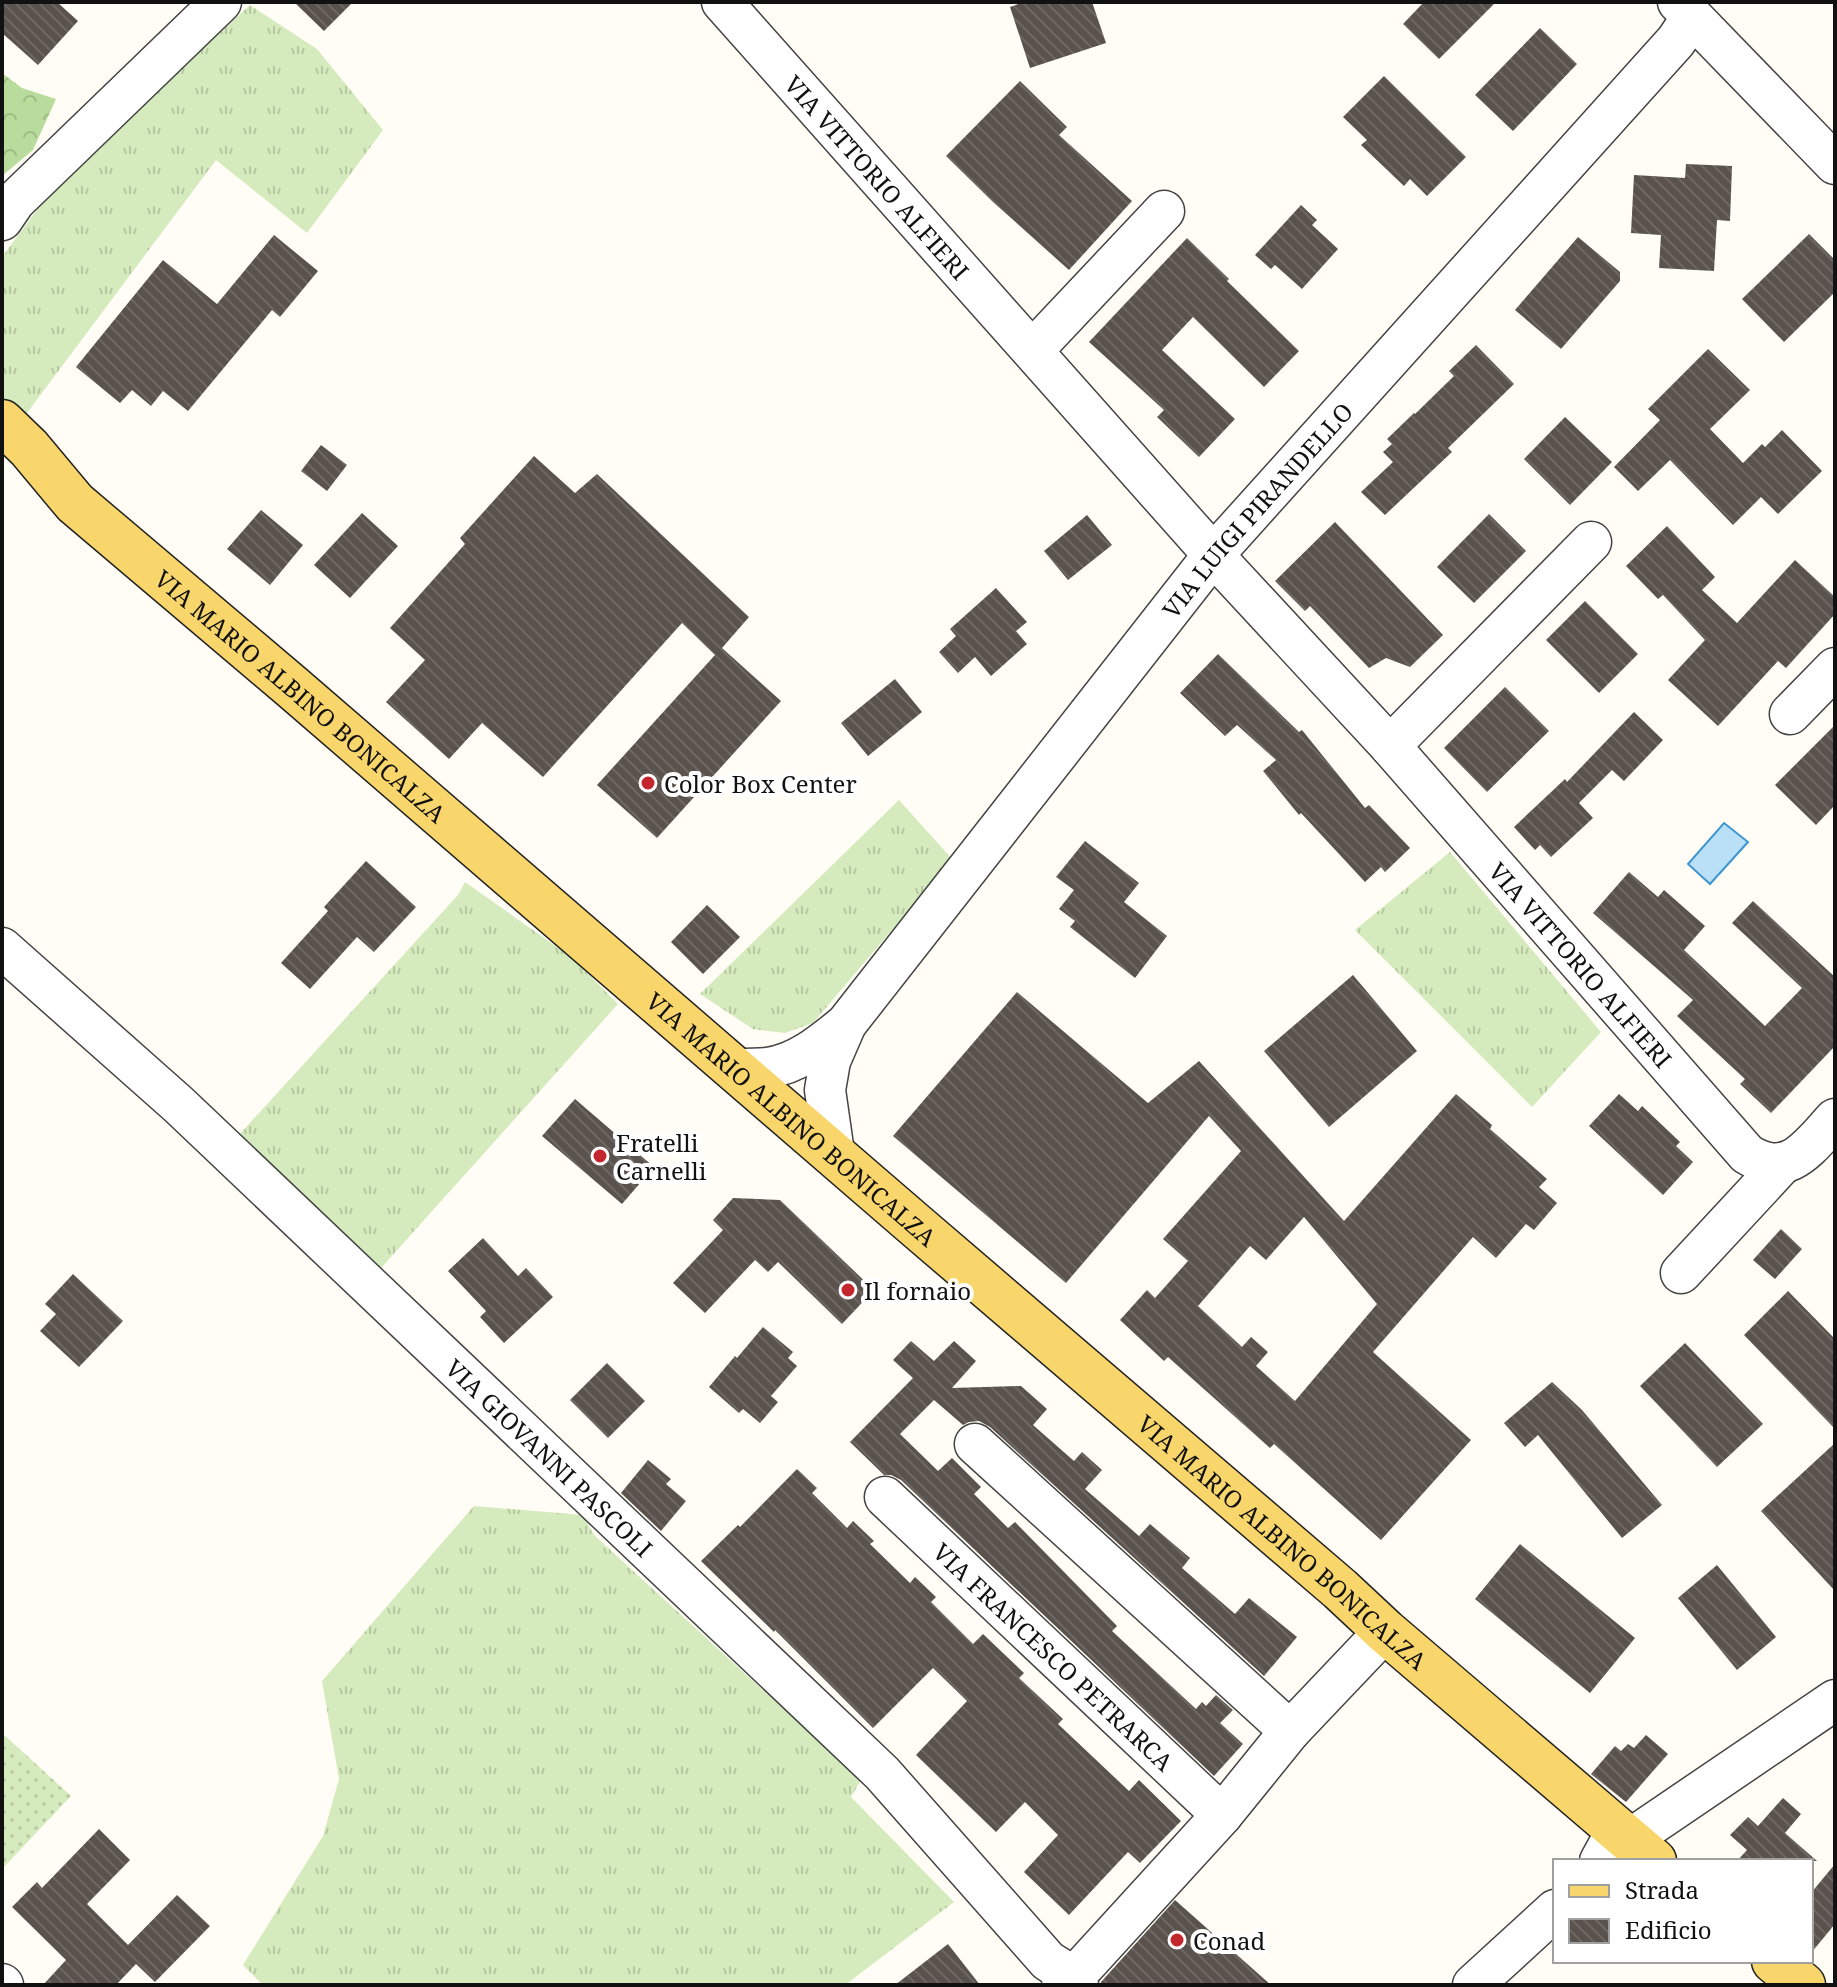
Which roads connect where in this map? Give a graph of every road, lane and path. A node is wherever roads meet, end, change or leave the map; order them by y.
1 (221, 2) edge
2 (722, 2) edge
3 (1685, 10) edge
4 (1835, 164) edge
5 (6, 210) edge
6 (1164, 211) dead end
7 (1033, 350) junction
8 (2, 422) edge
9 (2, 461) edge
10 (75, 503) junction
11 (1591, 542) dead end
12 (1214, 554) junction
13 (1835, 668) edge
14 (1790, 714) dead end
15 (1390, 746) junction
16 (2, 948) edge
17 (846, 1024) junction
18 (735, 1069) junction
19 (1835, 1119) edge
20 (834, 1153) junction
21 (1783, 1163) junction
22 (1681, 1273) dead end
23 (975, 1444) dead end
24 (885, 1497) dead end
25 (1385, 1631) junction
26 (1835, 1700) edge
27 (1290, 1731) junction
28 (1222, 1815) junction
29 (1627, 1851) edge
30 (1553, 1912) edge
31 (1776, 1963) edge
32 (1070, 1982) edge
33 (1473, 1985) edge
34 (1803, 1985) edge

1 - 5 street
2 - 7 street, VIA VITTORIO ALFIERI
3 - 4 street
3 - 12 street, VIA LUIGI PIRANDELLO
6 - 7 street
7 - 12 street, VIA VITTORIO ALFIERI
8 - 10 main road, VIA MARIO ALBINO BONICALZA
9 - 10 main road, VIA MARIO ALBINO BONICALZA
10 - 18 main road, VIA MARIO ALBINO BONICALZA
11 - 15 street
12 - 15 street, VIA VITTORIO ALFIERI
12 - 17 street, VIA LUIGI PIRANDELLO
13 - 14 street
15 - 21 street, VIA VITTORIO ALFIERI
16 - 32 street, VIA GIOVANNI PASCOLI
17 - 18 street, VIA LUIGI PIRANDELLO
17 - 20 street, VIA LUIGI PIRANDELLO
18 - 20 main road, VIA MARIO ALBINO BONICALZA
19 - 21 street
20 - 25 main road, VIA MARIO ALBINO BONICALZA
21 - 22 street
23 - 27 street
24 - 28 street, VIA FRANCESCO PETRARCA
25 - 27 street
25 - 29 main road, VIA MARIO ALBINO BONICALZA
26 - 29 street
27 - 28 street
28 - 32 street
30 - 33 street
31 - 34 main road

